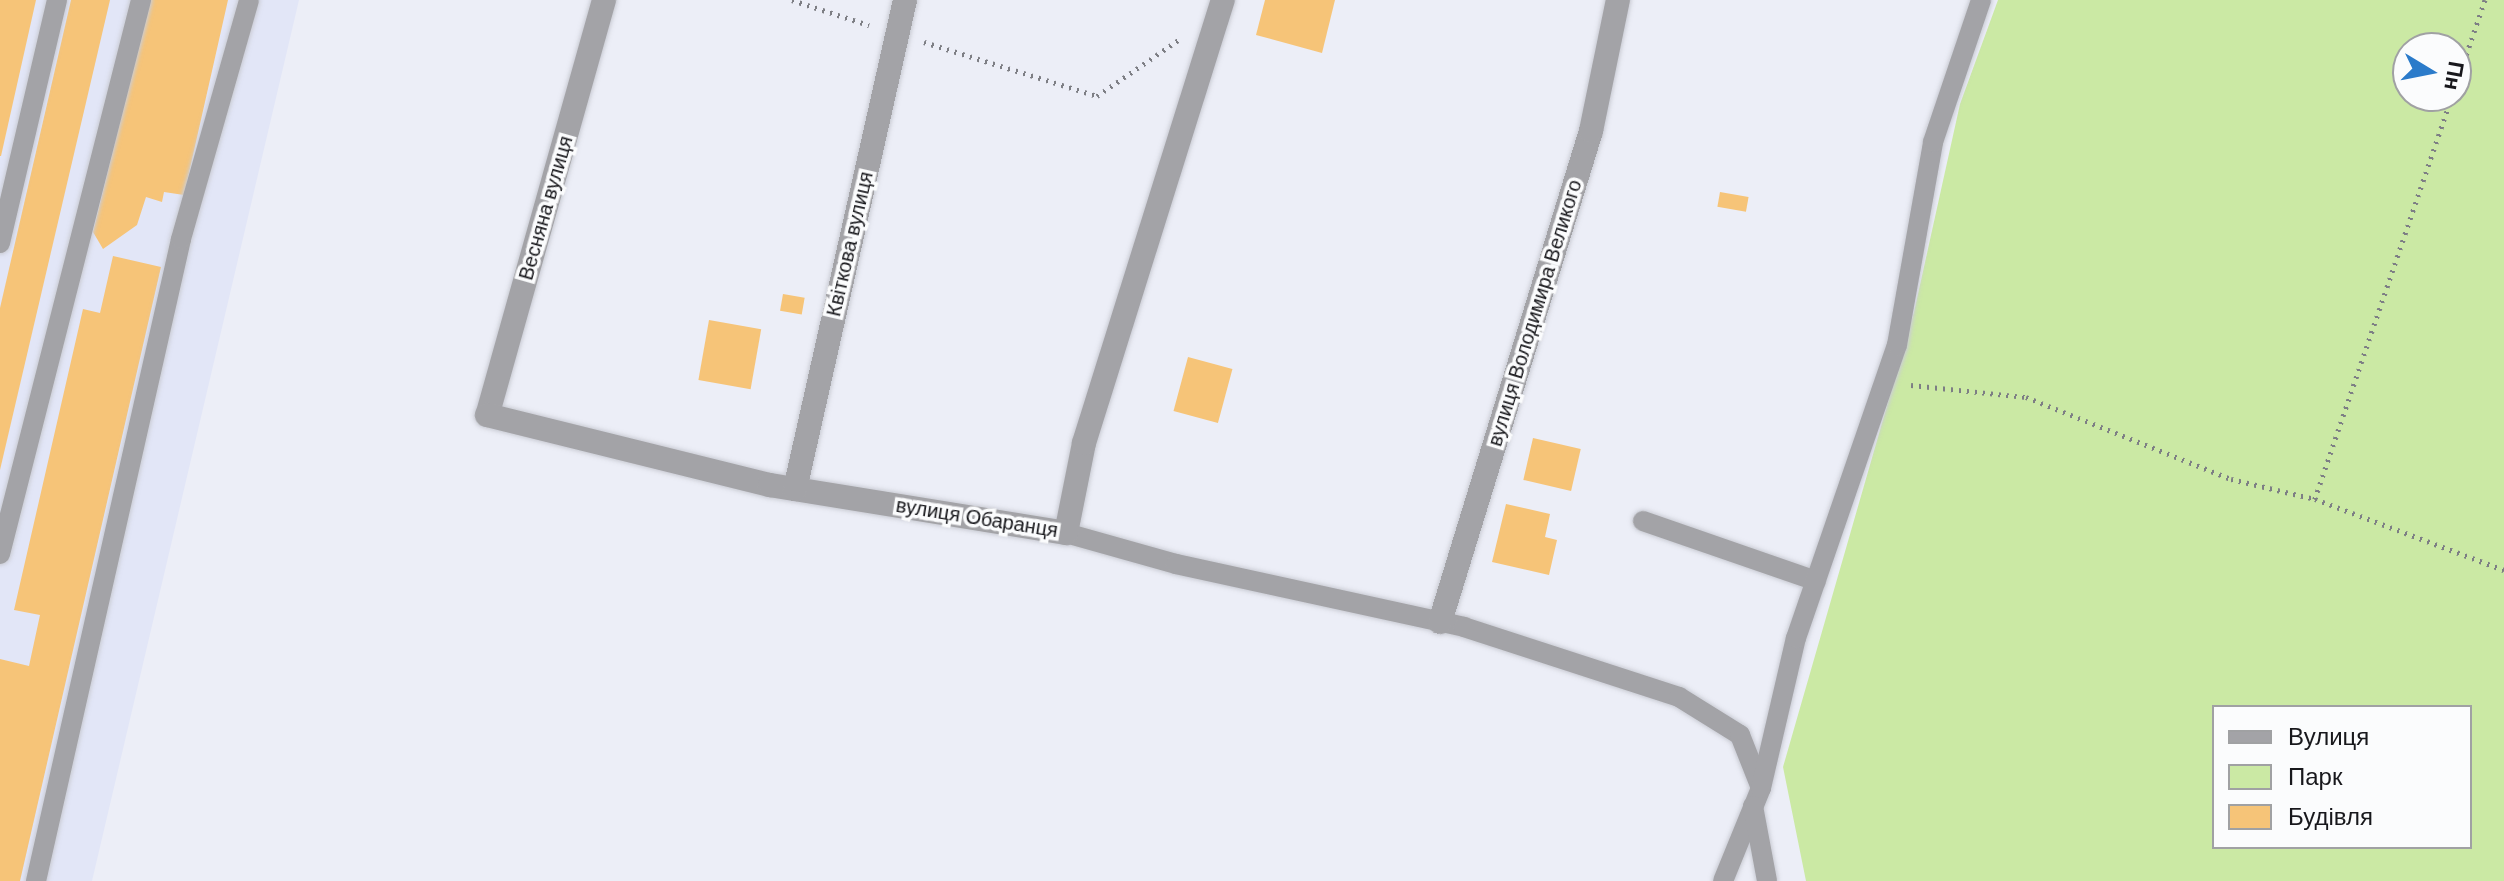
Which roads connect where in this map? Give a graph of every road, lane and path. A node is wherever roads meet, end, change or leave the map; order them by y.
1 (57, 0) edge
2 (141, 0) edge
3 (249, 0) edge
4 (604, 0) edge
5 (792, 0) edge
6 (905, 0) edge
7 (1618, 0) edge
8 (1981, 0) edge
9 (2485, 0) edge
10 (1222, 5) edge
11 (898, 34) junction
12 (2472, 38) edge
13 (2447, 112) edge
14 (0, 243) edge
15 (1884, 382) junction
16 (487, 415) joint
17 (795, 489) junction
18 (2315, 499) junction
19 (1643, 521) dead end
20 (1066, 533) junction
21 (0, 554) edge
22 (2504, 570) edge
23 (1816, 581) junction
24 (1440, 622) junction
25 (1757, 797) junction
26 (36, 881) edge
27 (1723, 881) edge
28 (1767, 881) edge

1 - 14 lane
2 - 21 lane
3 - 26 lane
4 - 16 street, Весняна вулиця
5 - 11 path
6 - 11 street, Квіткова вулиця
7 - 24 street, вулиця Володимира Великого
8 - 15 lane
9 - 12 path
10 - 11 path
10 - 20 street, вулиця Обаранця
11 - 17 street, Квіткова вулиця
13 - 18 path
15 - 18 path
15 - 23 lane
16 - 17 street, вулиця Обаранця
17 - 20 street, вулиця Обаранця
18 - 22 path
19 - 23 lane
20 - 24 lane
23 - 25 lane
24 - 25 lane
25 - 27 lane
25 - 28 lane

